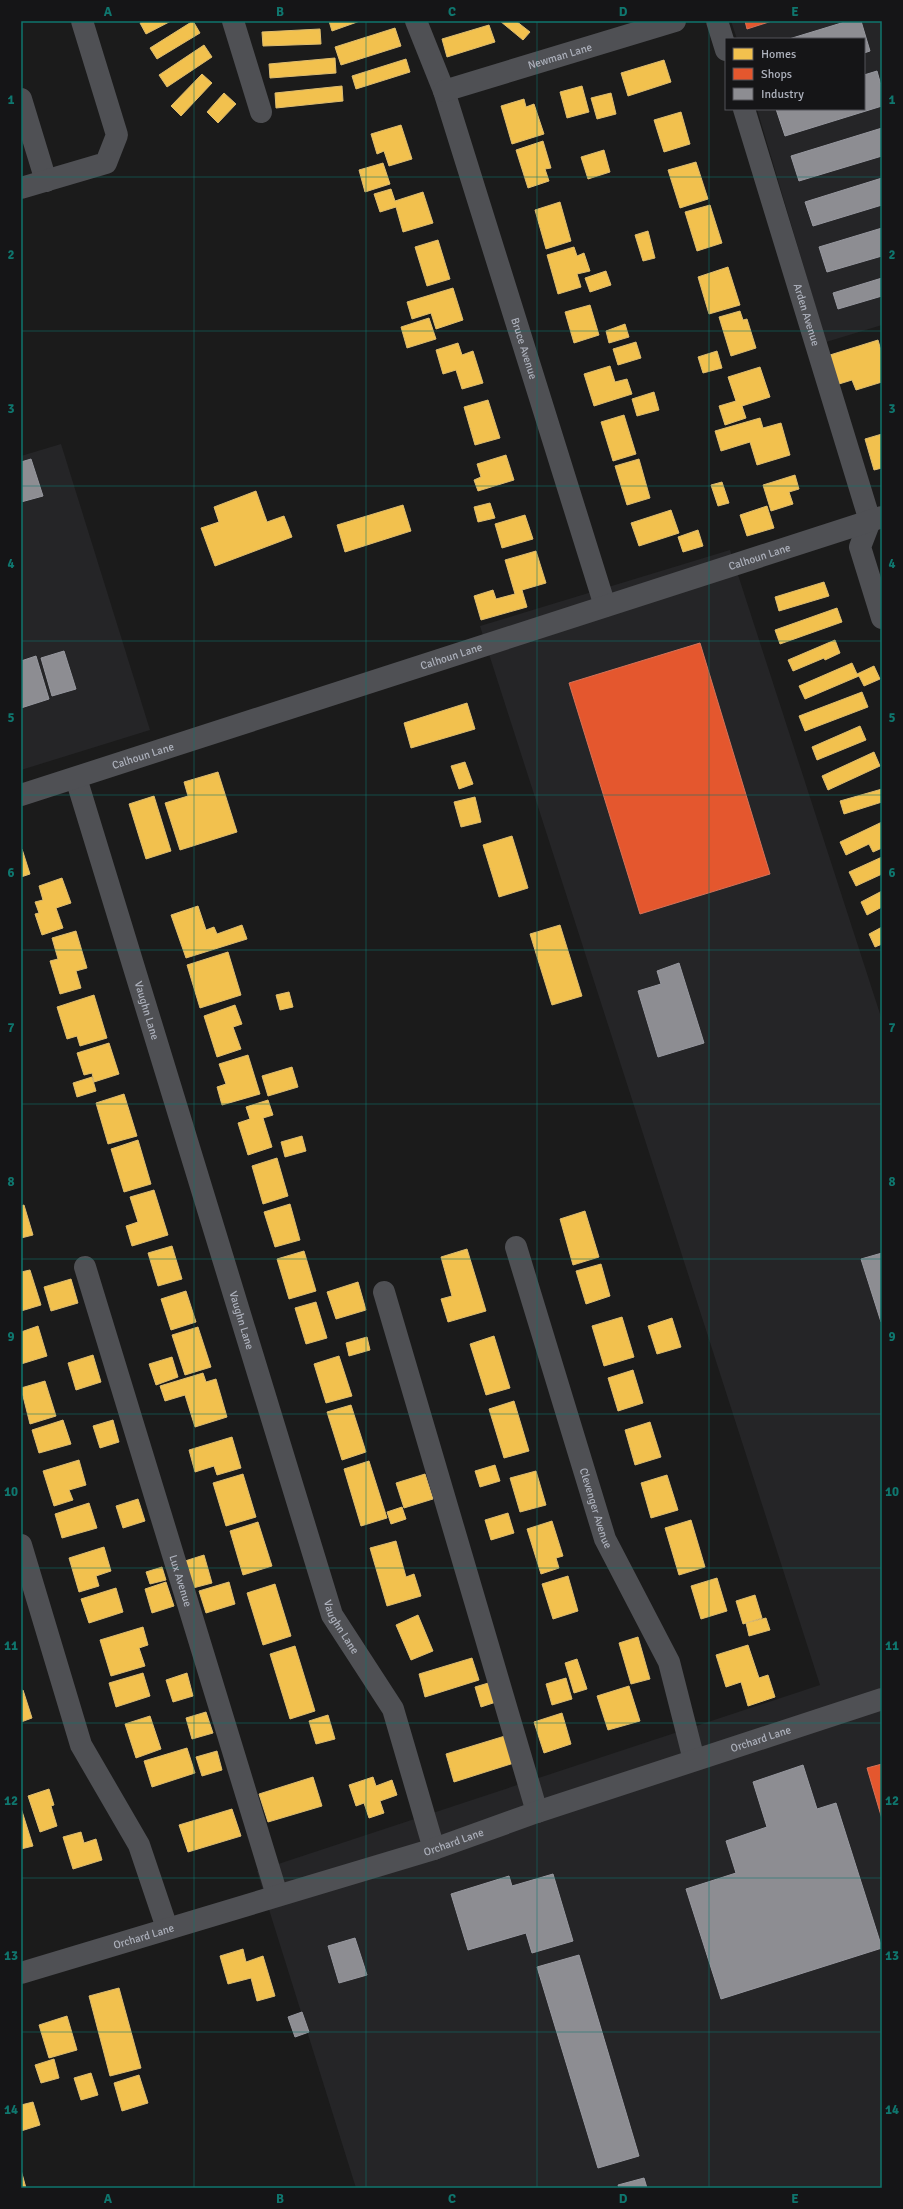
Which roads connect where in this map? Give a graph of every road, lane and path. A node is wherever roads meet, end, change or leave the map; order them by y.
1 (82, 21) edge
2 (233, 21) edge
3 (416, 21) edge
4 (675, 21) edge
5 (717, 21) edge
6 (725, 47) edge
7 (444, 92) junction
8 (21, 99) edge
9 (744, 110) edge
10 (261, 112) dead end
11 (46, 181) junction
12 (21, 188) edge
13 (878, 522) edge
14 (605, 606) junction
15 (882, 618) edge
16 (76, 778) junction
17 (21, 795) edge
18 (516, 1247) dead end
19 (85, 1267) dead end
20 (384, 1292) dead end
21 (21, 1545) edge
22 (882, 1699) edge
23 (694, 1760) junction
24 (537, 1812) junction
25 (434, 1849) junction
26 (277, 1895) junction
27 (168, 1928) junction
28 (21, 1973) edge

1 - 11 street
2 - 10 street
3 - 7 street, Bruce Avenue
4 - 7 street, Newman Lane
5 - 6 street
7 - 14 street, Bruce Avenue
8 - 11 street
9 - 13 street, Arden Avenue
11 - 12 street
13 - 14 street, Calhoun Lane
13 - 15 street
14 - 16 street, Calhoun Lane
16 - 17 street, Calhoun Lane
16 - 25 street, Vaughn Lane
18 - 23 street, Clevenger Avenue
19 - 26 street, Lux Avenue
20 - 24 street
21 - 27 street
22 - 23 street, Orchard Lane
23 - 24 street, Orchard Lane
24 - 25 street, Orchard Lane
25 - 26 street, Orchard Lane
26 - 27 street, Orchard Lane
27 - 28 street, Orchard Lane

